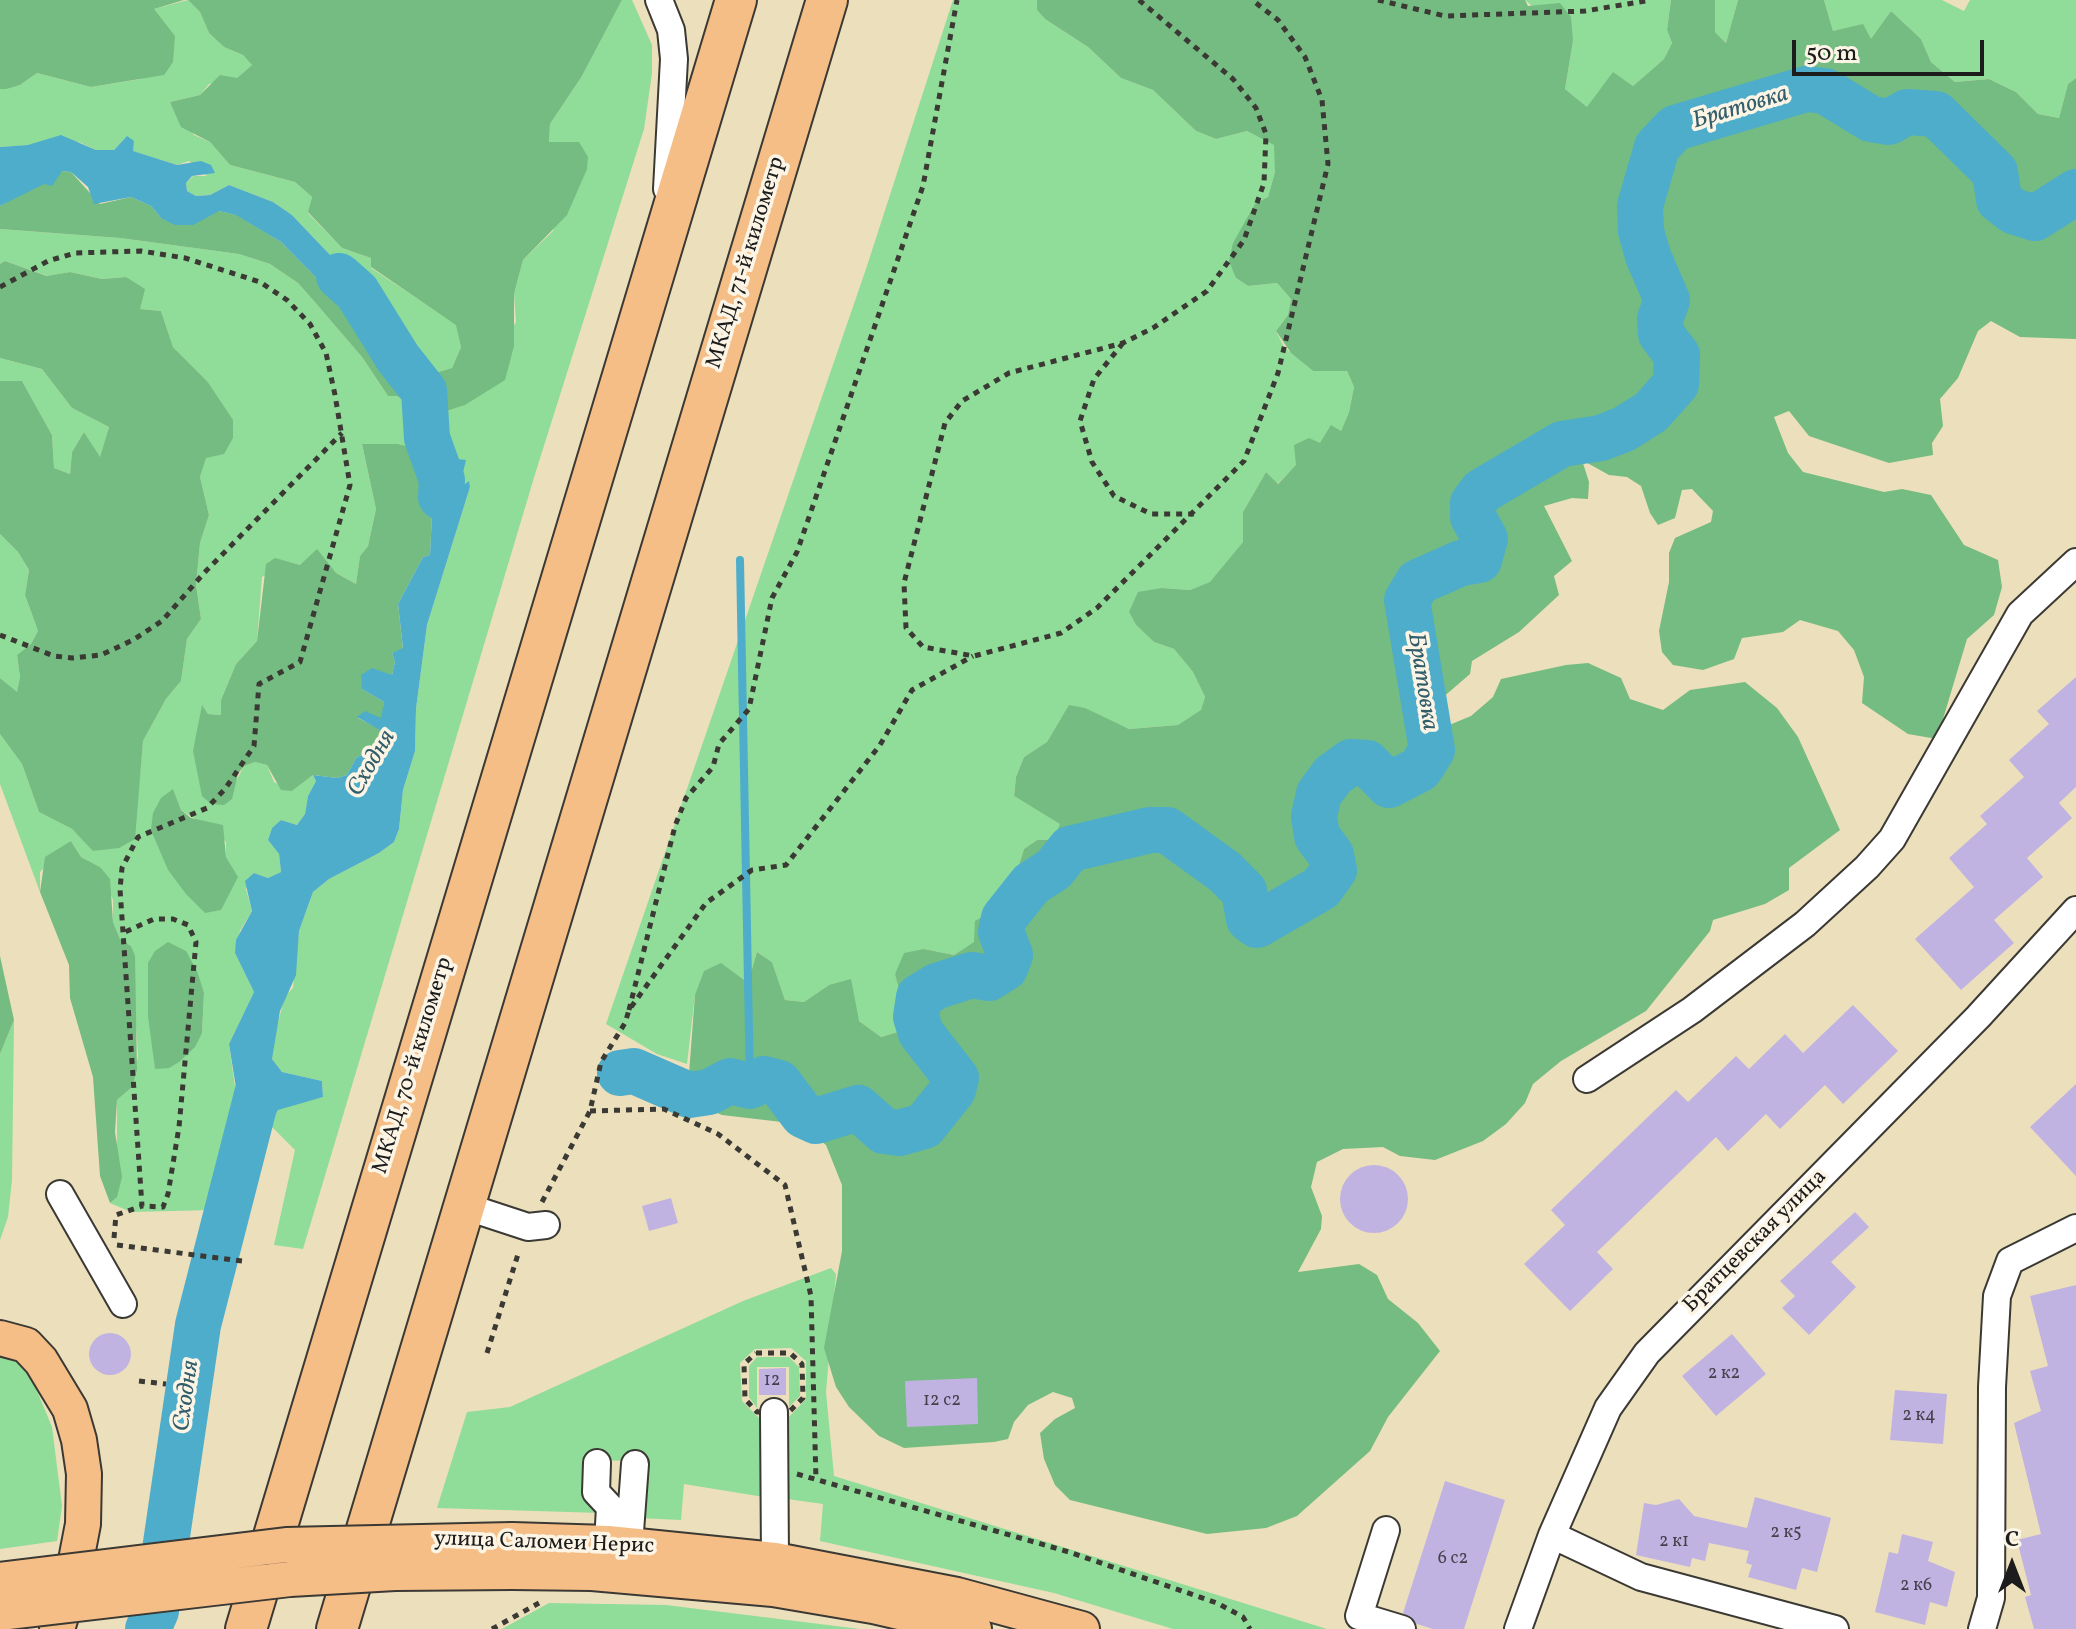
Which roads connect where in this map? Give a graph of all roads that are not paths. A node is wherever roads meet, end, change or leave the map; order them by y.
1 (659, 0) edge
2 (736, 0) edge
3 (827, 0) edge
4 (665, 237) junction
5 (2076, 562) edge
6 (2076, 910) edge
7 (1587, 1079) dead end
8 (60, 1194) dead end
9 (464, 1206) junction
10 (546, 1225) dead end
11 (2076, 1228) edge
12 (123, 1304) dead end
13 (0, 1338) edge
14 (774, 1412) road end
15 (597, 1463) dead end
16 (635, 1464) dead end
17 (1386, 1530) dead end
18 (1552, 1535) junction
19 (619, 1544) junction
20 (512, 1556) junction
21 (775, 1560) junction
22 (0, 1580) edge
23 (0, 1613) edge
24 (57, 1629) edge
25 (246, 1629) edge
26 (337, 1629) edge
27 (974, 1629) edge
28 (1082, 1629) edge
29 (1402, 1629) edge
30 (1518, 1629) edge
31 (1835, 1629) edge
32 (1982, 1629) edge

1 - 4 street
2 - 4 highway
3 - 9 highway, МКАД, 71-й километр
4 - 25 highway, МКАД, 70-й километр
5 - 7 street
6 - 18 street, Братцевская улица
8 - 12 street
9 - 10 street
9 - 26 highway
11 - 32 street
13 - 24 main road
14 - 21 street
15 - 19 street
16 - 19 street
17 - 29 street
18 - 30 street, Братцевская улица
18 - 31 street
19 - 20 main road, улица Саломеи Нерис
19 - 21 main road, улица Саломеи Нерис
20 - 22 main road, улица Саломеи Нерис, bridge
20 - 23 main road, улица Саломеи Нерис, bridge
20 - 27 main road, улица Саломеи Нерис
21 - 28 main road, улица Саломеи Нерис

